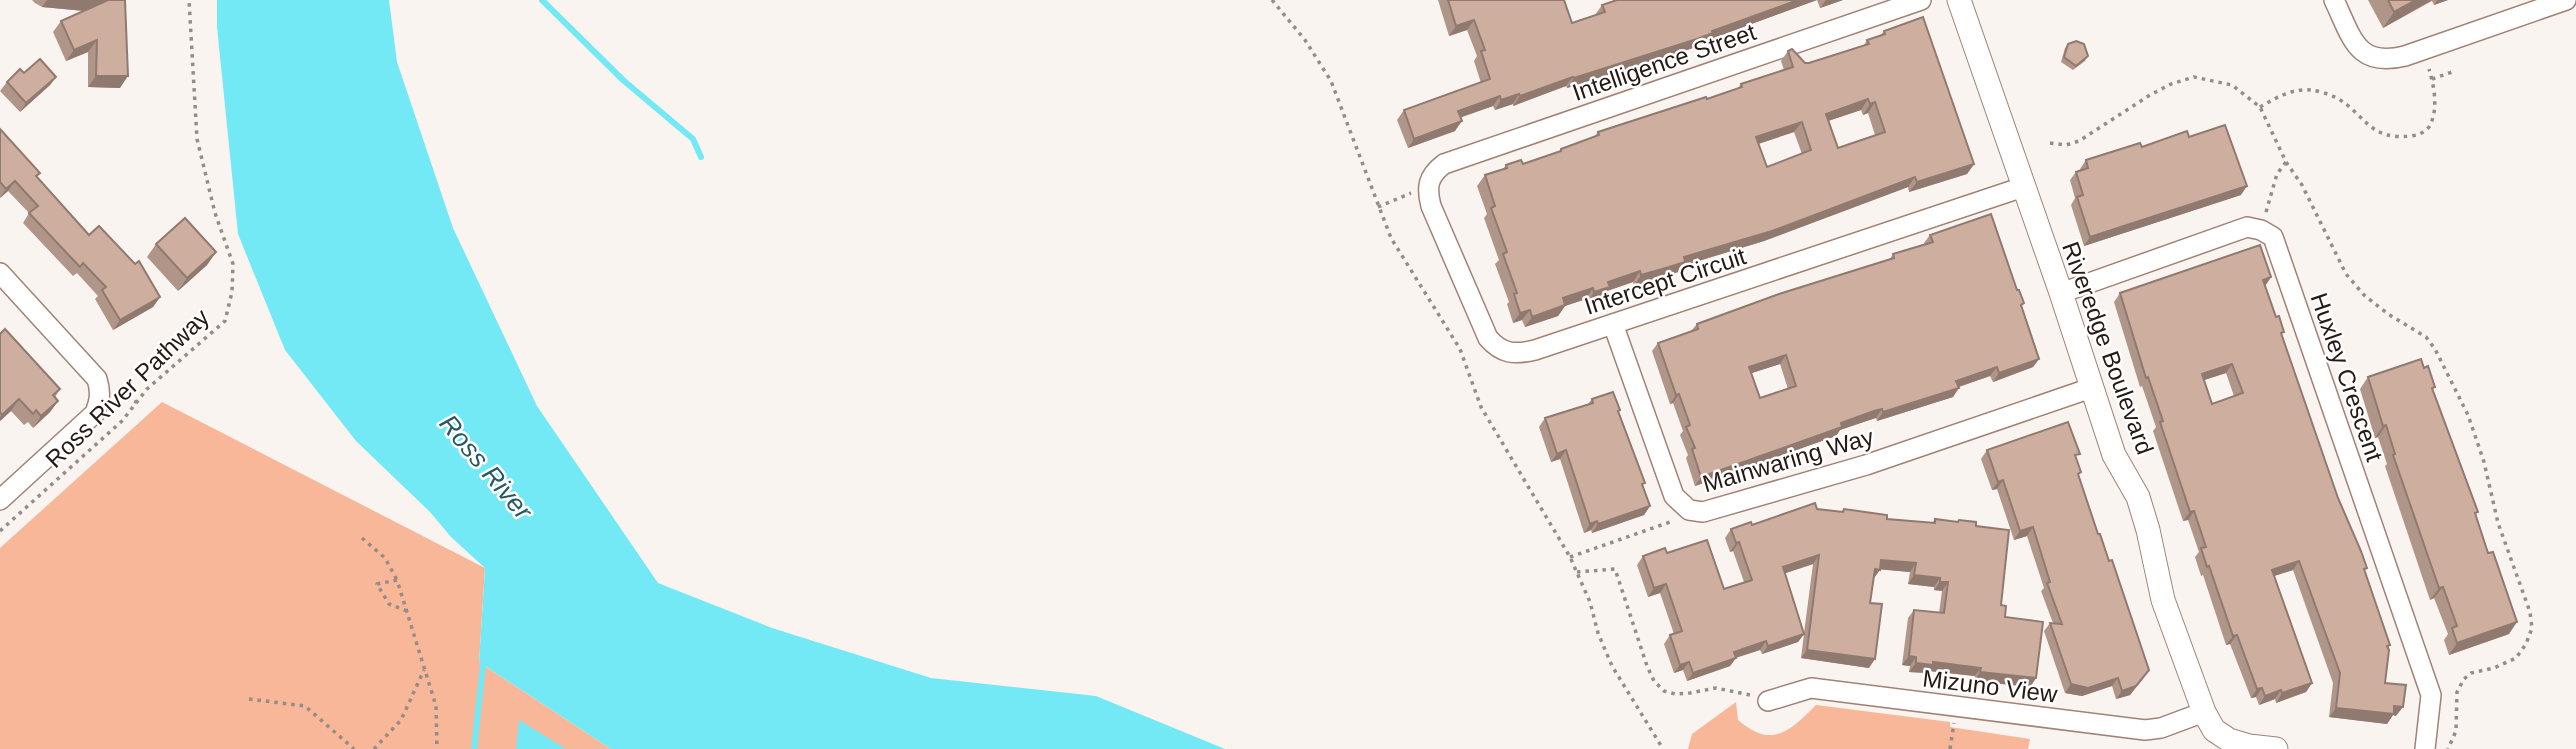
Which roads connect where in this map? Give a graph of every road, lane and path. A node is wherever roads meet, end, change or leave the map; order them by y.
1 (189, 0) edge
2 (1272, 0) edge
3 (1921, 0) edge
4 (1959, 0) edge
5 (2334, 0) edge
6 (2566, 0) edge
7 (2530, 6) edge
8 (2429, 69) dead end
9 (2452, 72) dead end
10 (2432, 79) junction
11 (2260, 107) junction
12 (2050, 143) dead end
13 (2286, 163) junction
14 (1429, 186) junction
15 (2023, 187) junction
16 (1378, 207) junction
17 (2261, 230) junction
18 (0, 273) edge
19 (2062, 293) junction
20 (1613, 324) junction
21 (2091, 388) junction
22 (0, 500) edge
23 (1689, 510) junction
24 (0, 531) edge
25 (362, 538) dead end
26 (1570, 556) junction
27 (1576, 572) junction
28 (397, 580) junction
29 (407, 611) junction
30 (425, 668) junction
31 (249, 699) dead end
32 (1768, 701) joint
33 (1956, 707) junction
34 (2204, 712) junction
35 (354, 749) edge
36 (374, 749) edge
37 (436, 749) edge
38 (1663, 749) edge
39 (1950, 749) edge
40 (2276, 749) edge
41 (2425, 749) edge
42 (2448, 749) edge

1 - 24 path, Ross River Pathway
2 - 16 path
3 - 14 street, Intelligence Street
4 - 15 street, Riveredge Boulevard
5 - 7 street
6 - 7 street
8 - 10 path
9 - 10 path
10 - 11 path
11 - 12 path
11 - 13 path
13 - 17 path
13 - 42 path
14 - 16 path
14 - 20 street, Intercept Circuit
15 - 19 street, Riveredge Boulevard
15 - 20 street, Intercept Circuit
16 - 26 path
17 - 19 street
17 - 41 street, Huxley Crescent
18 - 22 street
19 - 21 street, Riveredge Boulevard
20 - 23 street, Mainwaring Way
21 - 23 street, Mainwaring Way
21 - 34 street, Riveredge Boulevard
23 - 26 path
25 - 28 path
26 - 27 path
27 - 32 path
27 - 38 path
28 - 29 path
28 - 29 path
29 - 30 path
30 - 36 path
30 - 37 path
31 - 35 path
32 - 33 street, Mizuno View
33 - 34 street, Mizuno View
33 - 39 path
34 - 40 street, Riveredge Boulevard

